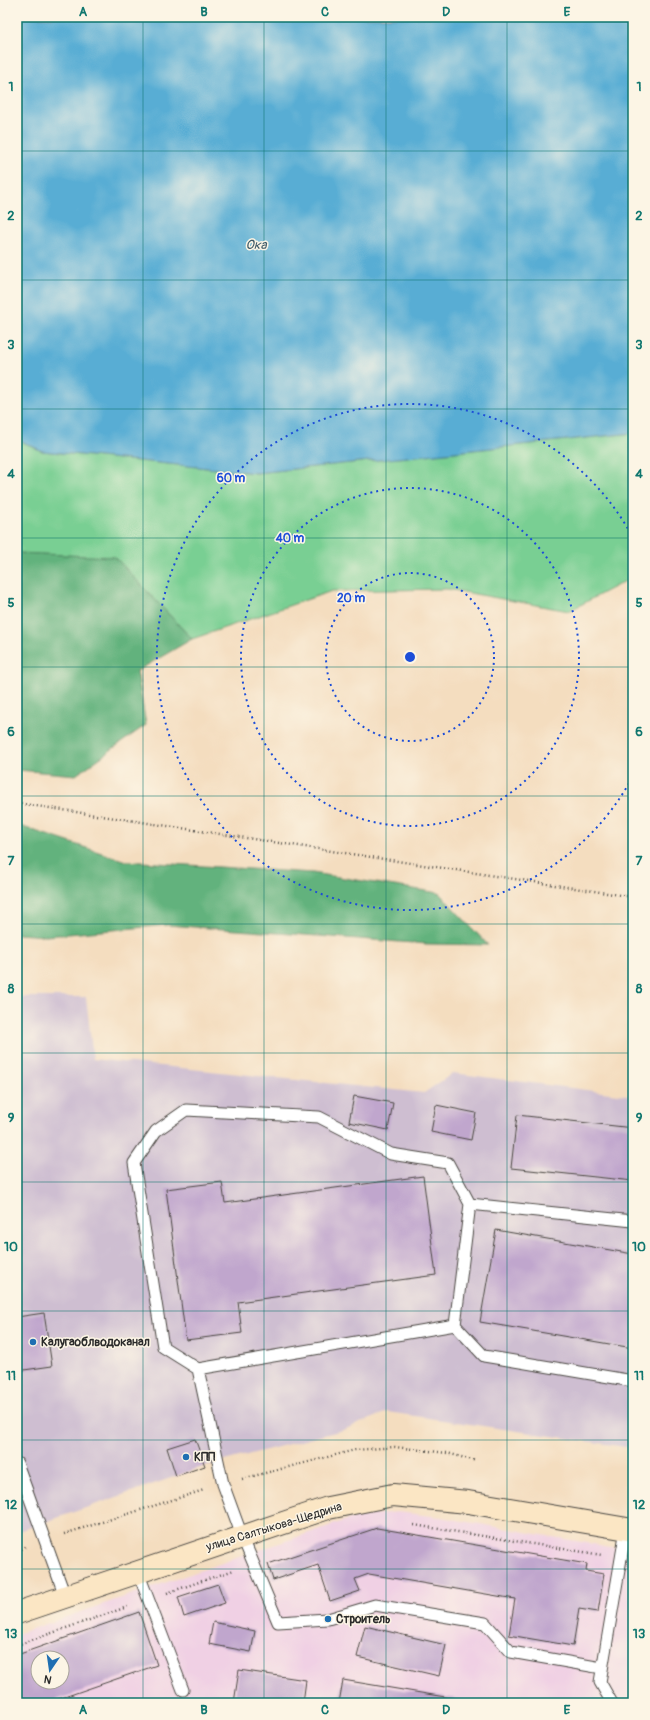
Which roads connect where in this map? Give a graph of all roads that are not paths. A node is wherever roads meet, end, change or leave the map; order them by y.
1 (470, 1204) junction
2 (633, 1221) edge
3 (455, 1325) junction
4 (198, 1369) junction
5 (633, 1381) edge
6 (17, 1463) edge
7 (629, 1529) edge
8 (242, 1536) junction
9 (138, 1572) junction
10 (65, 1596) junction
11 (17, 1613) edge
12 (602, 1668) junction
13 (183, 1690) dead end
14 (612, 1703) edge

1 - 2 lane
1 - 3 lane
1 - 4 lane
3 - 4 lane
3 - 5 lane
4 - 8 lane
6 - 10 lane
7 - 8 main road, улица Салтыкова-Щедрина
7 - 12 lane
8 - 9 main road, улица Салтыкова-Щедрина
8 - 12 lane
9 - 10 main road, улица Салтыкова-Щедрина
9 - 13 lane
10 - 11 main road, улица Салтыкова-Щедрина
12 - 14 lane

